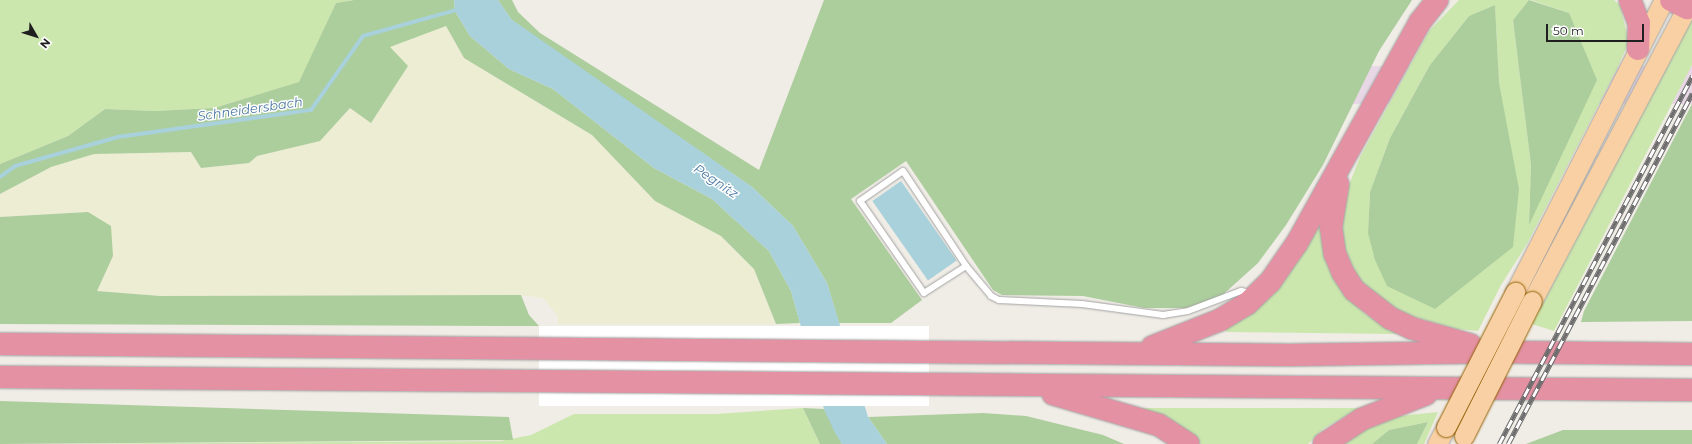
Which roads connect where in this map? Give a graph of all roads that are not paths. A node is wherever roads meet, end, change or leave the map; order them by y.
1 (1437, 0) edge
2 (1630, 0) edge
3 (1664, 0) edge
4 (1683, 3) edge
5 (1638, 50) junction
6 (1343, 163) junction
7 (966, 266) junction
8 (1258, 295) junction
9 (0, 344) edge
10 (1134, 352) junction
11 (1497, 352) junction
12 (1692, 354) edge
13 (0, 377) edge
14 (1021, 386) junction
15 (1446, 389) junction
16 (1692, 390) edge
17 (1462, 440) edge
18 (1188, 444) edge
19 (1324, 444) edge
20 (1437, 444) edge

1 - 6 highway
2 - 5 highway
3 - 5 main road
4 - 17 main road, bridge
5 - 20 main road, bridge
6 - 8 highway
6 - 11 highway
7 - 7 lane
7 - 8 lane
8 - 10 highway
9 - 10 highway
10 - 11 highway
11 - 12 highway
13 - 14 highway
14 - 15 highway
14 - 18 highway
15 - 16 highway
15 - 19 highway

